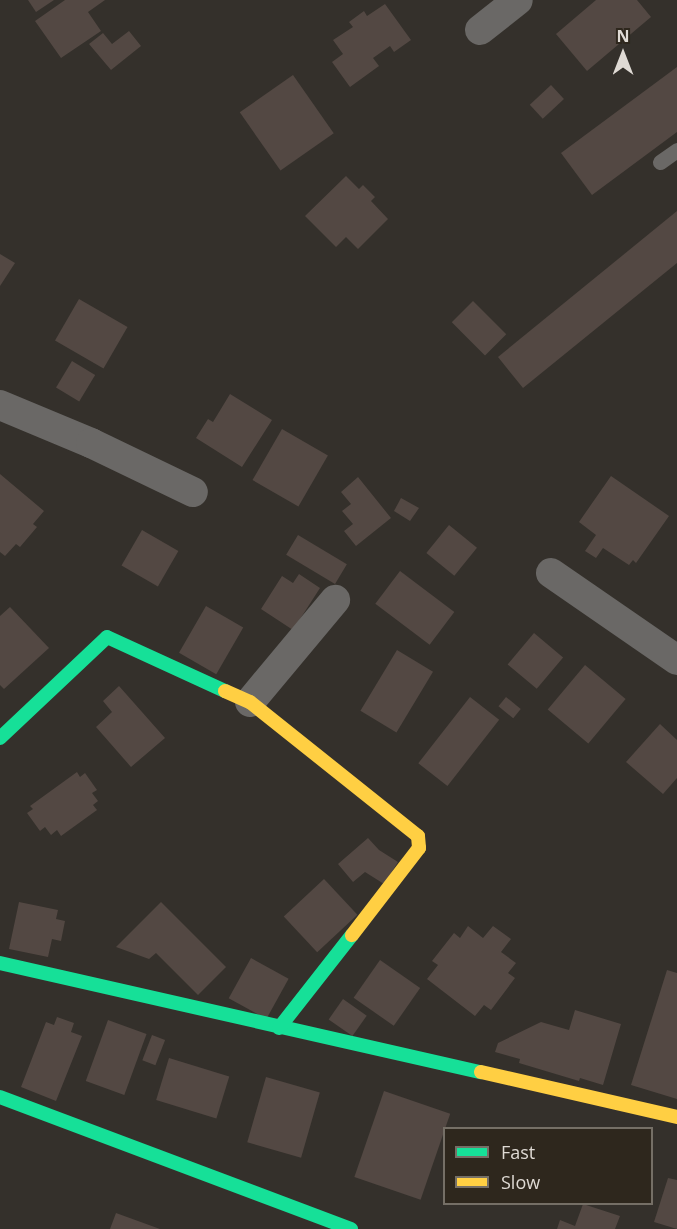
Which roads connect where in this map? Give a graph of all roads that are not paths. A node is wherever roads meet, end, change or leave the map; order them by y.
1 (518, 0) edge
2 (480, 30) dead end
3 (677, 150) edge
4 (660, 162) dead end
5 (0, 405) edge
6 (193, 492) dead end
7 (551, 573) dead end
8 (335, 600) dead end
9 (677, 660) edge
10 (250, 702) junction
11 (0, 738) edge
12 (0, 963) edge
13 (279, 1028) junction
14 (0, 1097) edge
15 (677, 1117) edge
16 (351, 1229) edge

1 - 2 street
3 - 4 lane
5 - 6 street
7 - 9 street
8 - 10 street
10 - 11 street
10 - 13 street
12 - 13 street
13 - 15 street
14 - 16 street

